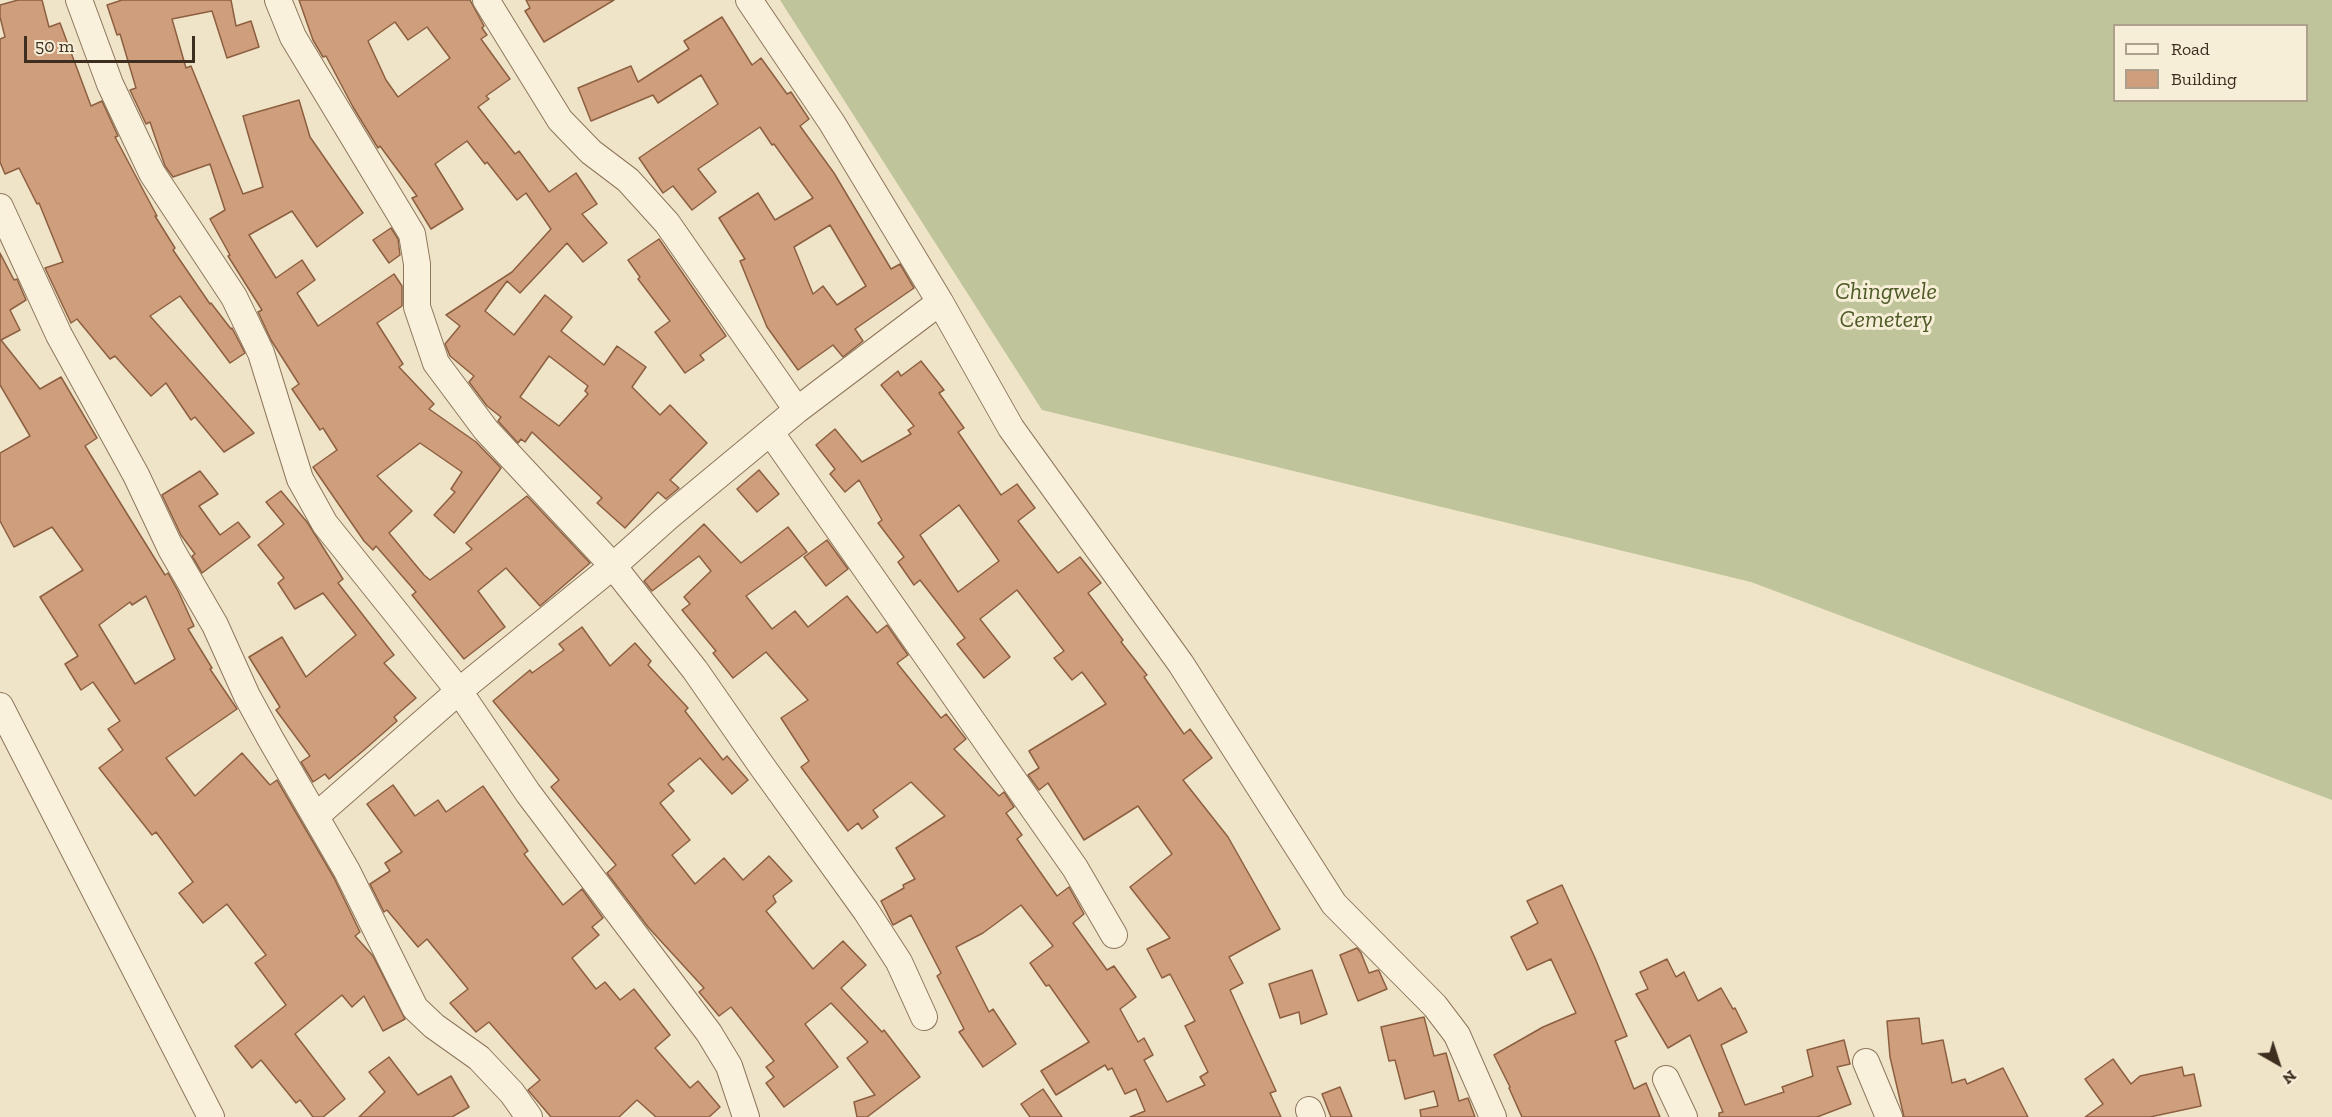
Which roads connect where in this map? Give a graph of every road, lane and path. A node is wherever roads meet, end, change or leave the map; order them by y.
1 (79, 0) edge
2 (278, 0) edge
3 (486, 0) edge
4 (749, 0) edge
5 (0, 207) edge
6 (940, 303) junction
7 (797, 410) junction
8 (771, 433) junction
9 (614, 566) junction
10 (459, 691) junction
11 (0, 706) edge
12 (316, 816) junction
13 (1114, 935) dead end
14 (924, 1017) dead end
15 (1866, 1062) dead end
16 (1666, 1079) dead end
17 (210, 1117) edge
18 (529, 1117) edge
19 (746, 1117) edge
20 (1493, 1117) edge
21 (1684, 1117) edge
22 (1888, 1117) edge

1 - 10 street
2 - 9 street
3 - 7 street
4 - 6 street
5 - 12 street
6 - 7 street
6 - 20 street
7 - 8 street
8 - 9 street
8 - 13 street
9 - 10 street
9 - 14 street
10 - 12 street
10 - 19 street
11 - 17 street
12 - 18 street
15 - 22 street
16 - 21 street

